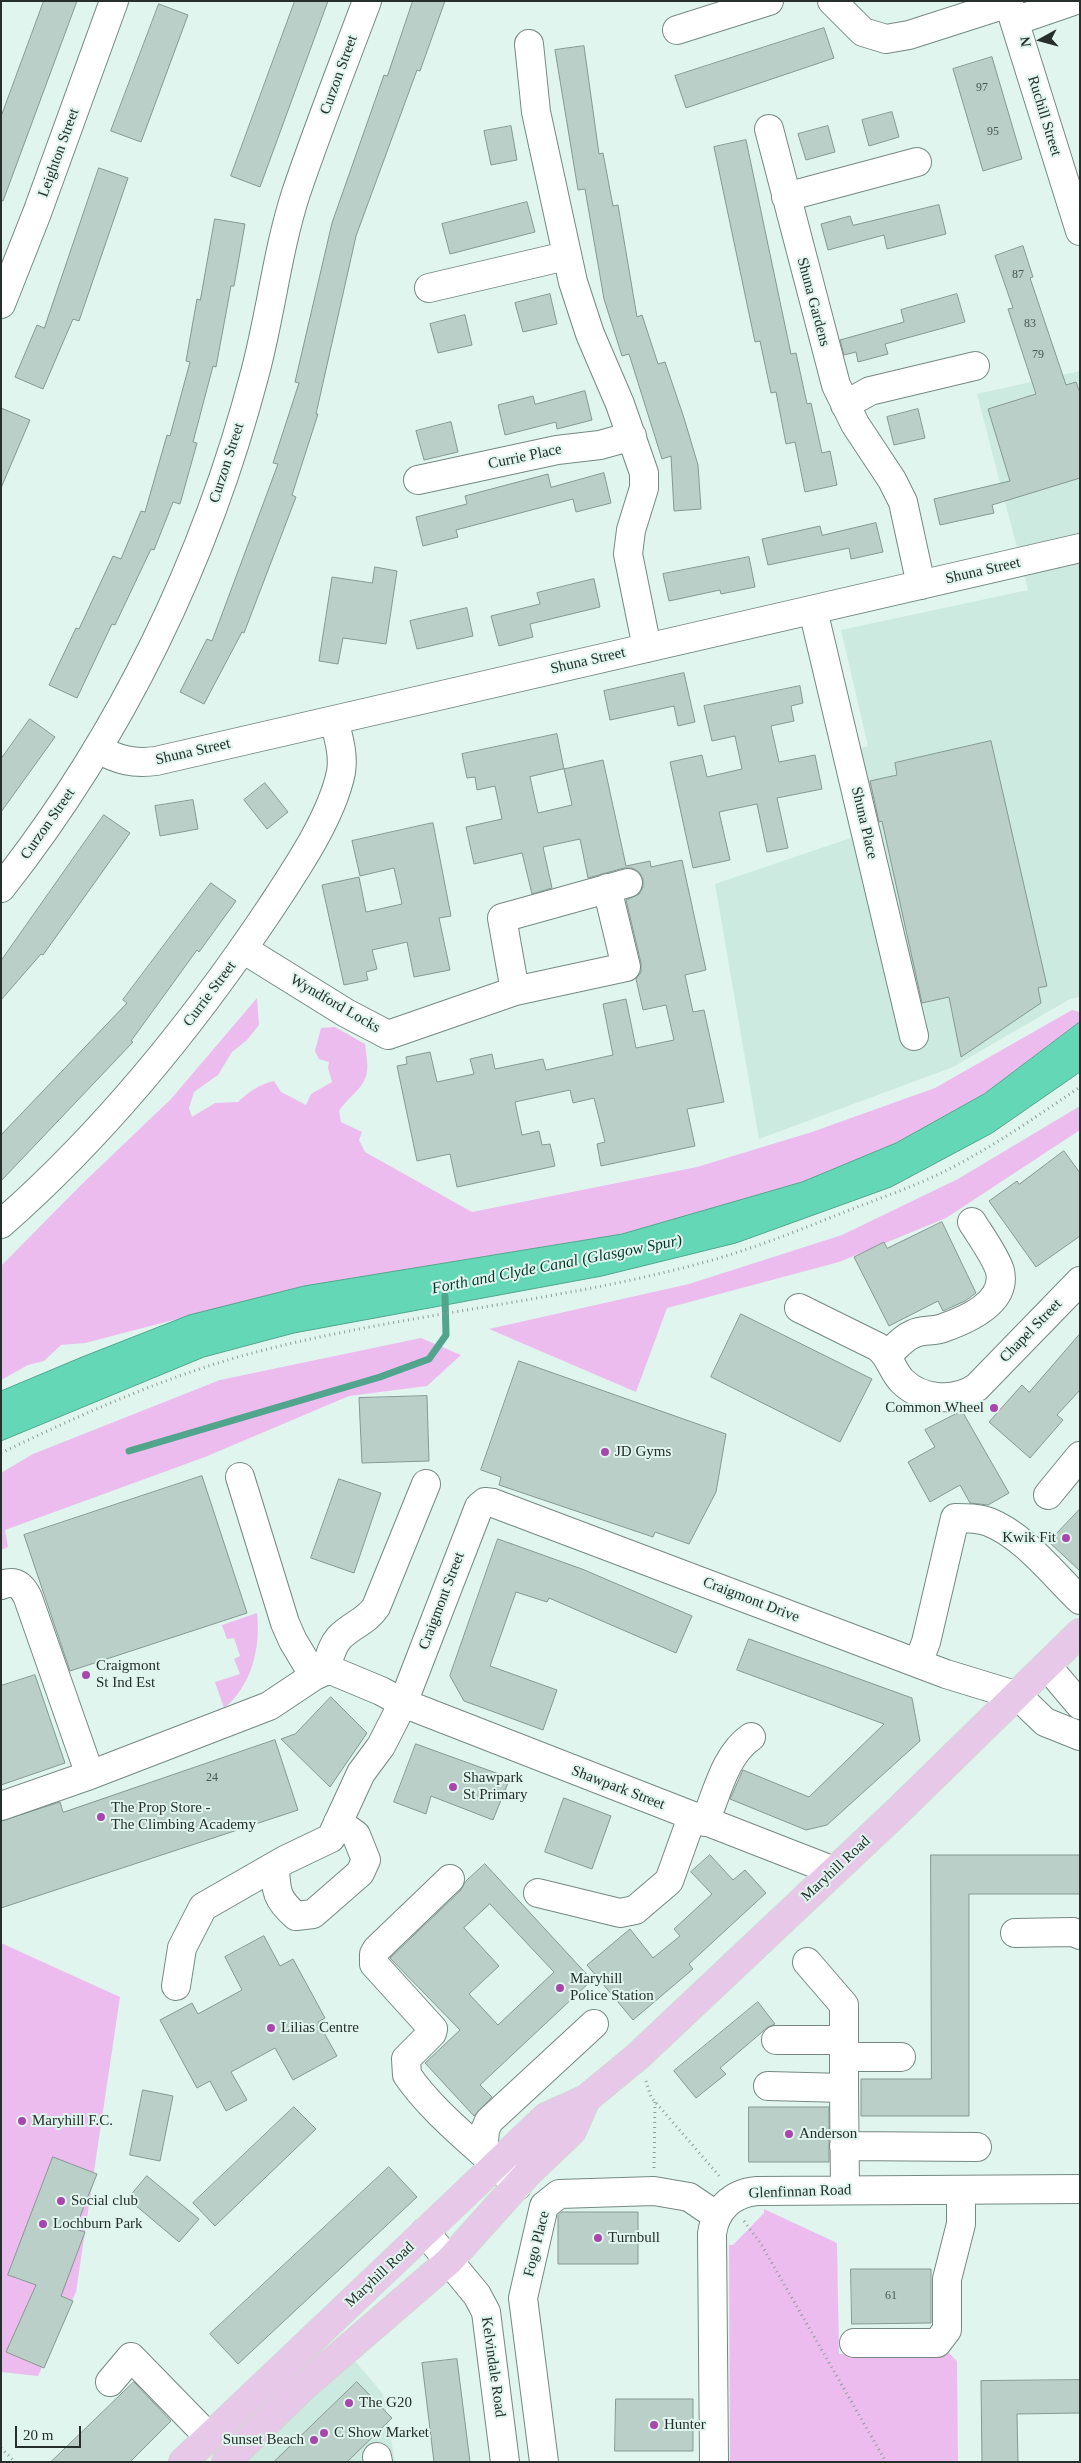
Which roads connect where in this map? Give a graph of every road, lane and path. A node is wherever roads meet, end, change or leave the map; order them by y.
1 (114, 1) edge
2 (366, 1) edge
3 (769, 1) edge
4 (832, 1) edge
5 (1073, 1) edge
6 (1011, 8) edge
7 (709, 10) edge
8 (677, 30) dead end
9 (529, 44) dead end
10 (769, 130) dead end
11 (917, 162) dead end
12 (786, 197) junction
13 (1080, 231) edge
14 (566, 256) junction
15 (430, 288) dead end
16 (1, 304) edge
17 (975, 366) dead end
18 (845, 405) junction
19 (632, 436) junction
20 (418, 480) dead end
21 (1080, 548) edge
22 (921, 585) junction
23 (813, 610) junction
24 (647, 648) junction
25 (334, 720) junction
26 (98, 749) junction
27 (1, 888) edge
28 (243, 949) junction
29 (515, 990) junction
30 (914, 1036) dead end
31 (1080, 1087) edge
32 (972, 1222) dead end
33 (1, 1224) edge
34 (1080, 1281) edge
35 (798, 1308) dead end
36 (887, 1356) junction
37 (1, 1453) edge
38 (1080, 1456) edge
39 (240, 1477) dead end
40 (426, 1484) dead end
41 (1048, 1495) dead end
42 (485, 1502) joint
43 (1, 1585) edge
44 (1080, 1600) edge
45 (1080, 1633) edge
46 (918, 1663) junction
47 (1047, 1666) junction
48 (320, 1674) junction
49 (1018, 1696) junction
50 (403, 1703) junction
51 (1080, 1705) edge
52 (1080, 1736) edge
53 (751, 1737) dead end
54 (90, 1776) junction
55 (1, 1806) edge
56 (699, 1819) junction
57 (338, 1822) junction
58 (275, 1866) junction
59 (834, 1871) junction
60 (450, 1879) dead end
61 (538, 1893) dead end
62 (1015, 1933) dead end
63 (1080, 1935) edge
64 (807, 1962) dead end
65 (176, 1986) dead end
66 (594, 2024) dead end
67 (776, 2040) dead end
68 (844, 2048) junction
69 (637, 2057) junction
70 (901, 2057) dead end
71 (768, 2086) dead end
72 (844, 2088) junction
73 (586, 2099) junction
74 (655, 2101) junction
75 (844, 2146) junction
76 (977, 2147) dead end
77 (490, 2158) junction
78 (517, 2186) junction
79 (845, 2190) junction
80 (961, 2190) junction
81 (1080, 2190) edge
82 (654, 2191) junction
83 (725, 2207) junction
84 (426, 2232) junction
85 (449, 2261) junction
86 (854, 2343) dead end
87 (110, 2382) dead end
88 (209, 2437) junction
89 (1, 2448) edge
90 (15, 2462) edge
91 (183, 2462) edge
92 (226, 2462) edge
93 (505, 2462) edge
94 (544, 2462) edge
95 (714, 2462) edge
96 (886, 2462) edge

1 - 16 street, Leighton Street
2 - 26 street, Curzon Street
3 - 7 street
4 - 6 street
5 - 6 street
6 - 13 street, Ruchill Street
7 - 8 street
9 - 14 street
10 - 12 street, Shuna Gardens
11 - 12 street
12 - 18 street, Shuna Gardens
14 - 15 street
14 - 19 street
17 - 18 street
18 - 22 street, Shuna Gardens
19 - 20 street, Currie Place
19 - 24 street
21 - 22 street, Shuna Street
22 - 23 street, Shuna Street
23 - 24 street, Shuna Street
23 - 30 street, Shuna Place
24 - 25 street, Shuna Street
25 - 26 street, Shuna Street
25 - 28 street, Currie Street
26 - 27 street, Curzon Street
28 - 29 street, Wyndford Locks
28 - 33 street, Currie Street
29 - 29 street, Wyndford Locks
31 - 37 path
32 - 36 street
34 - 36 street, Chapel Street
35 - 36 street
38 - 41 street
39 - 48 street
40 - 48 street
42 - 46 street, Craigmont Drive
42 - 50 street, Craigmont Street
43 - 54 street
44 - 46 street
45 - 47 main road, Maryhill Road
46 - 49 street, Craigmont Drive
47 - 49 main road, Maryhill Road
47 - 51 street
48 - 50 street, Shawpark Street
48 - 54 street
49 - 52 street
49 - 59 main road, Maryhill Road
50 - 56 street, Shawpark Street
50 - 57 street, Craigmont Street
53 - 56 street
54 - 55 street
56 - 59 street, Shawpark Street
56 - 61 street
57 - 58 street, Craigmont Street
57 - 58 street
58 - 65 street, Craigmont Street
59 - 69 main road, Maryhill Road
60 - 77 street
62 - 63 street
64 - 68 street
66 - 77 street
67 - 68 street
68 - 70 street
68 - 72 street
69 - 73 main road, Maryhill Road
69 - 74 path
71 - 72 street
72 - 75 street
73 - 77 main road, Maryhill Road
73 - 78 main road, Maryhill Road
74 - 82 path
74 - 83 path
75 - 76 street
75 - 79 street
77 - 78 street
77 - 84 main road, Maryhill Road
78 - 85 main road, Maryhill Road
79 - 80 street, Glenfinnan Road
79 - 83 street, Glenfinnan Road
80 - 81 street, Glenfinnan Road
80 - 86 street
82 - 83 street, Fogo Place
82 - 94 street, Fogo Place
83 - 95 street
83 - 96 path
84 - 85 street, Kelvindale Road
84 - 88 main road, Maryhill Road
85 - 92 main road, Maryhill Road
85 - 93 street, Kelvindale Road
87 - 88 street
88 - 91 main road, Maryhill Road
89 - 90 path

